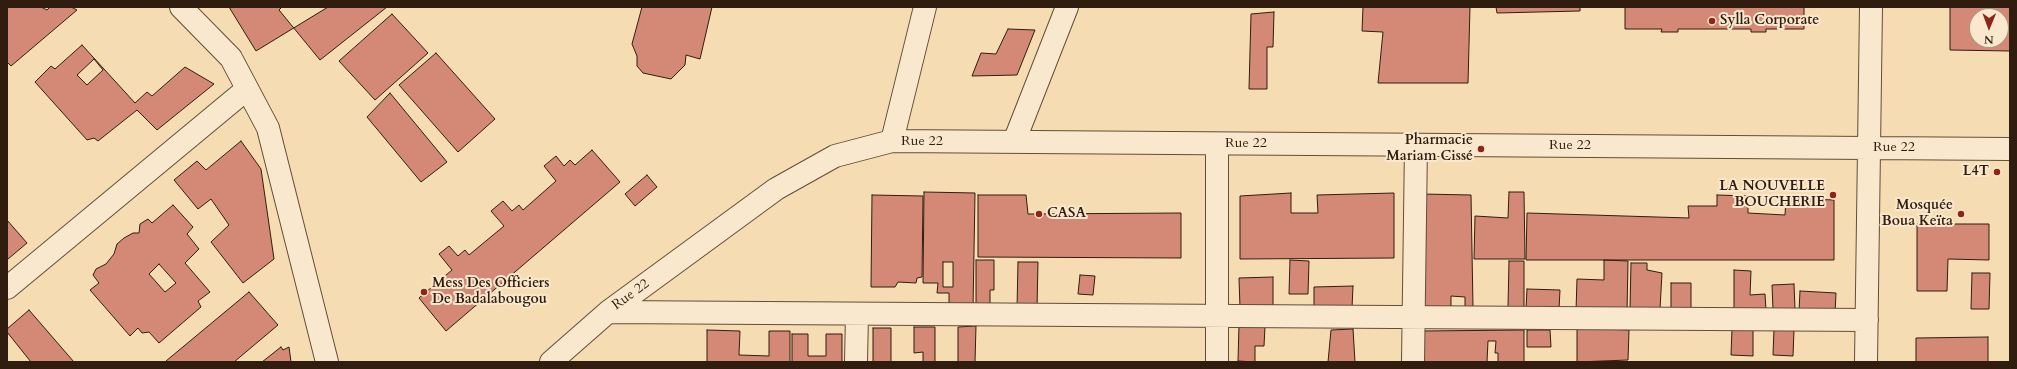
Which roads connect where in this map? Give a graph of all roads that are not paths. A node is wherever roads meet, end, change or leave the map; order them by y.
1 (181, 7) edge
2 (925, 7) edge
3 (1067, 7) edge
4 (1871, 7) edge
5 (247, 89) junction
6 (892, 141) junction
7 (1014, 142) junction
8 (1217, 144) junction
9 (1416, 145) junction
10 (1869, 148) junction
11 (2010, 149) edge
12 (7, 288) edge
13 (608, 312) junction
14 (857, 314) junction
15 (1217, 316) junction
16 (1413, 317) junction
17 (1867, 320) junction
18 (327, 362) edge
19 (551, 362) edge
20 (856, 362) edge
21 (1217, 362) edge
22 (1412, 362) edge
23 (1866, 362) edge

1 - 5 street
2 - 6 street
3 - 7 street
4 - 10 street
5 - 12 street
5 - 18 street
6 - 7 street, Rue 22
6 - 13 street, Rue 22
7 - 8 street, Rue 22
8 - 9 street, Rue 22
8 - 15 street
9 - 10 street, Rue 22
9 - 16 street
10 - 11 street, Rue 22
10 - 17 street
13 - 14 street
13 - 19 street, Rue 22
14 - 15 street
14 - 20 street
15 - 16 street
15 - 21 street
16 - 17 street
16 - 22 street
17 - 23 street

